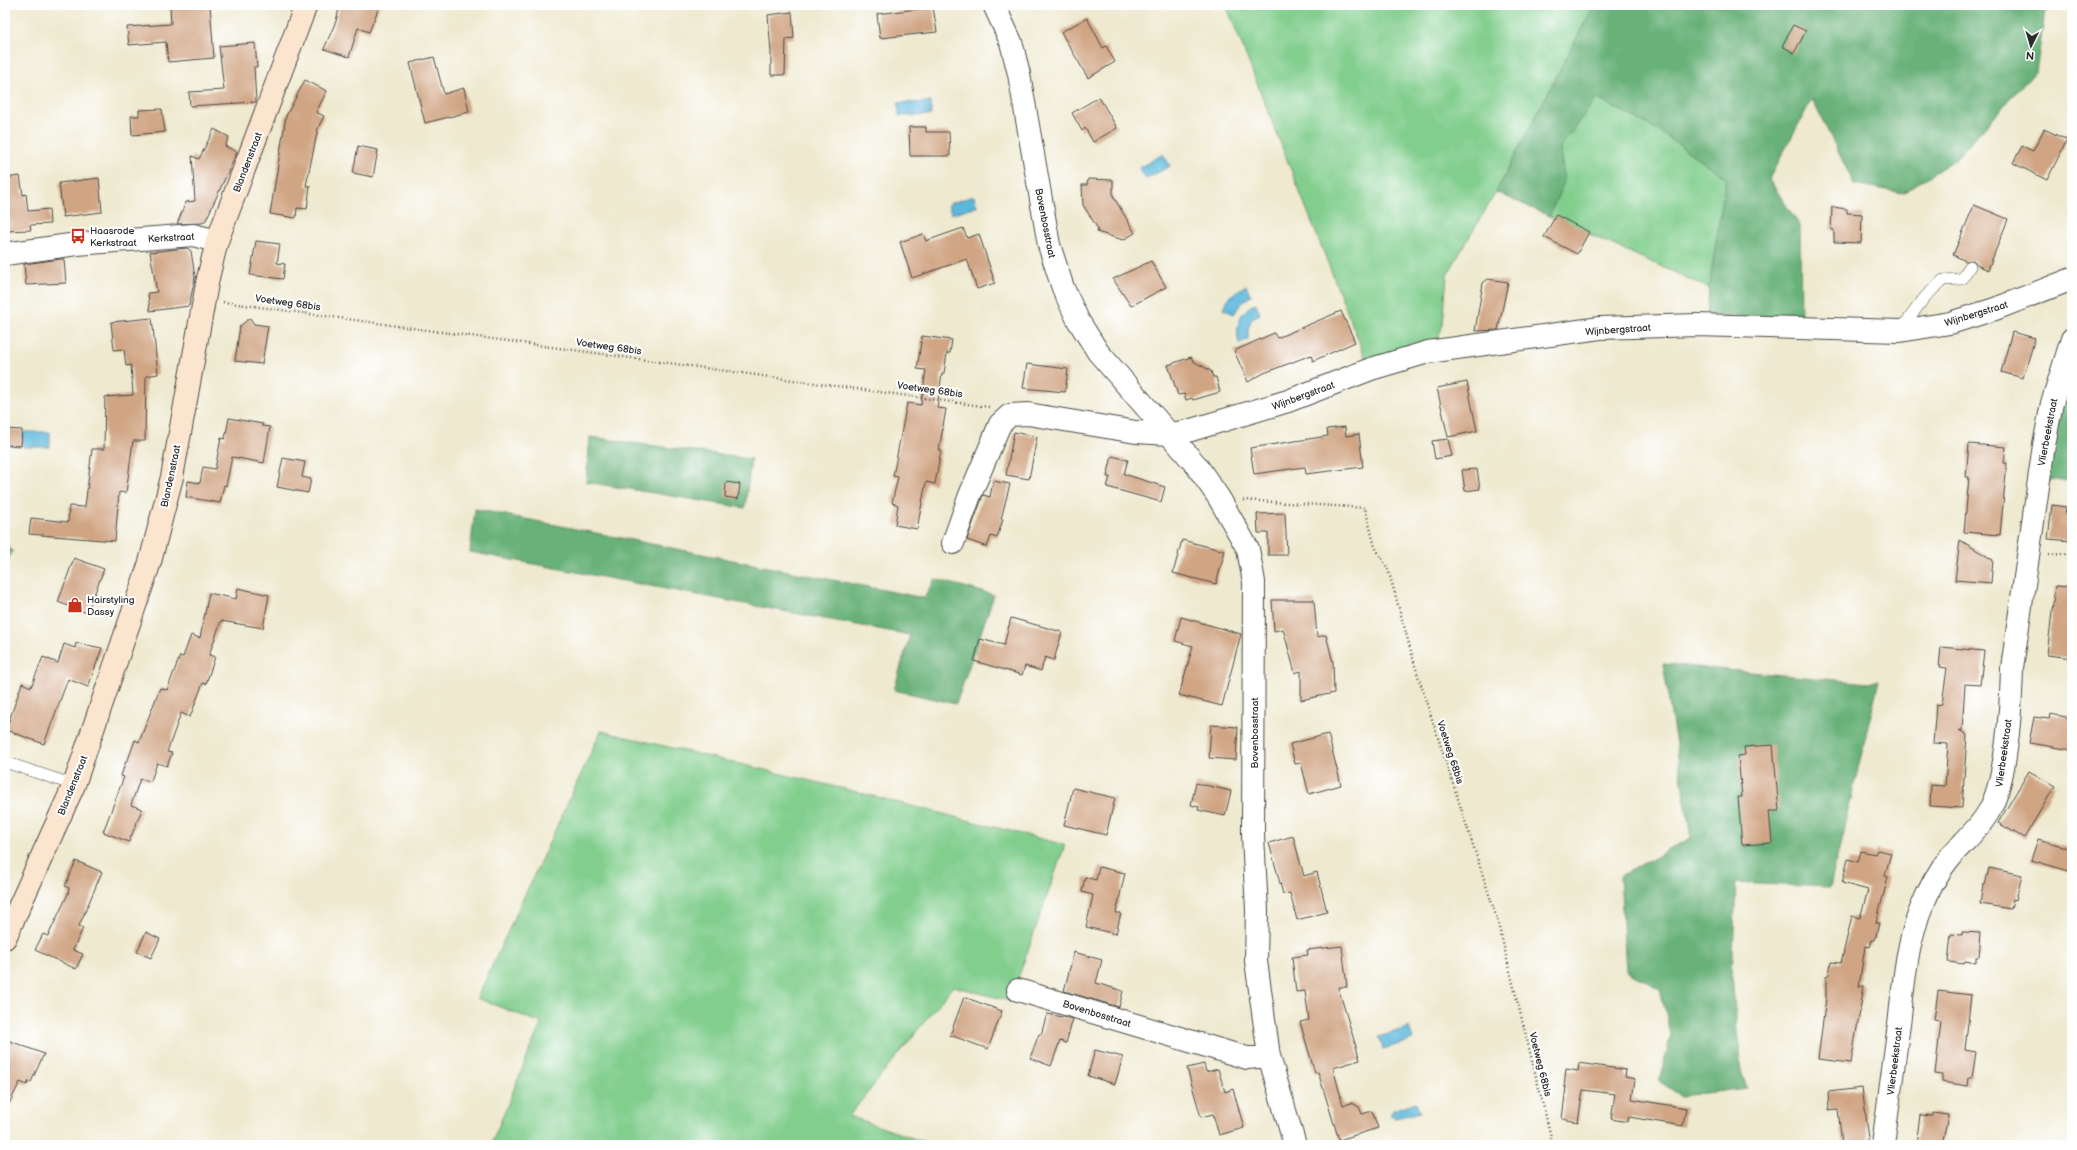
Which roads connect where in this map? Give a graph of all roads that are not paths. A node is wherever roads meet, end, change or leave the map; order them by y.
1 (306, 5) edge
2 (994, 5) edge
3 (217, 241) junction
4 (5, 254) edge
5 (1970, 266) dead end
6 (2072, 279) edge
7 (1900, 331) junction
8 (2072, 339) edge
9 (1170, 434) junction
10 (953, 543) dead end
11 (5, 762) edge
12 (74, 785) junction
13 (5, 938) edge
14 (1018, 990) dead end
15 (1269, 1056) junction
16 (1295, 1145) edge
17 (1883, 1145) edge

1 - 3 street, Blandenstraat
2 - 9 street, Bovenbosstraat
3 - 4 street, Kerkstraat
3 - 12 street, Blandenstraat
5 - 7 lane
6 - 7 street, Wijnbergstraat
7 - 9 street, Wijnbergstraat
8 - 17 street, Vlierbeekstraat
9 - 10 street
9 - 15 street, Bovenbosstraat
11 - 12 lane
12 - 13 street, Blandenstraat
14 - 15 street, Bovenbosstraat
15 - 16 street, Bovenbosstraat

